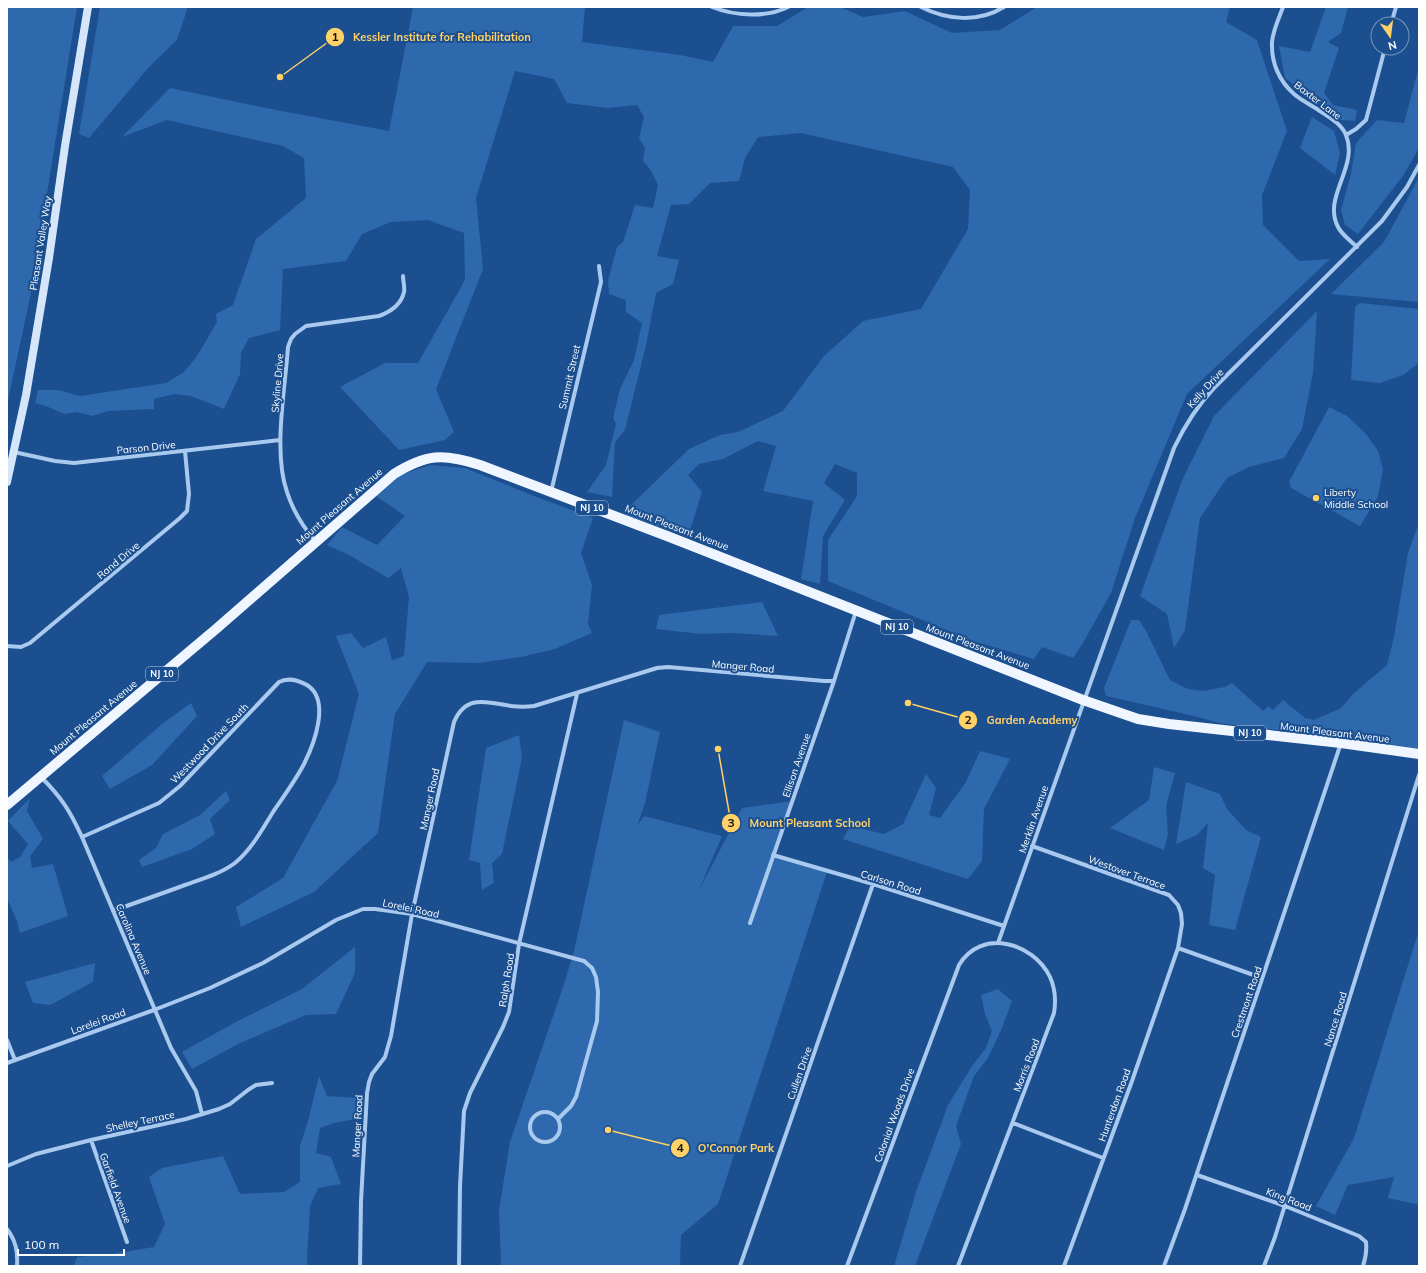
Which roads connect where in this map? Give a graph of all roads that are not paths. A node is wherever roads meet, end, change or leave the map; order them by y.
1 (88, 7) edge
2 (712, 7) edge
3 (788, 7) edge
4 (921, 7) edge
5 (1004, 7) edge
6 (1283, 7) edge
7 (1383, 56) edge
8 (1346, 135) junction
9 (1419, 165) edge
10 (1357, 247) junction
11 (599, 266) dead end
12 (403, 276) dead end
13 (280, 440) junction
14 (185, 451) junction
15 (14, 452) junction
16 (7, 482) edge
17 (551, 492) junction
18 (316, 542) junction
19 (856, 611) junction
20 (7, 646) edge
21 (834, 681) junction
22 (577, 694) junction
23 (1083, 700) junction
24 (1341, 743) junction
25 (1419, 754) edge
26 (1419, 775) edge
27 (40, 777) junction
28 (7, 805) edge
29 (82, 837) junction
30 (1032, 846) junction
31 (773, 855) junction
32 (873, 884) junction
33 (113, 911) junction
34 (412, 914) junction
35 (750, 923) dead end
36 (1004, 926) junction
37 (998, 943) junction
38 (519, 944) junction
39 (1178, 948) junction
40 (957, 970) joint
41 (1262, 978) junction
42 (154, 1010) junction
43 (7, 1040) edge
44 (15, 1060) junction
45 (7, 1063) edge
46 (272, 1083) dead end
47 (202, 1114) junction
48 (558, 1119) junction
49 (1013, 1123) junction
50 (90, 1140) junction
51 (1103, 1158) junction
52 (7, 1166) edge
53 (1197, 1174) junction
54 (1285, 1206) junction
55 (7, 1229) edge
56 (127, 1242) dead end
57 (17, 1266) edge
58 (360, 1266) edge
59 (459, 1266) edge
60 (740, 1266) edge
61 (847, 1266) edge
62 (958, 1266) edge
63 (1064, 1266) edge
64 (1164, 1266) edge
65 (1264, 1266) edge
66 (1362, 1266) edge

1 - 15 main road, Pleasant Valley Way
2 - 3 street
4 - 5 street
6 - 8 street, Baxter Lane
7 - 8 street
8 - 10 street
9 - 10 street, Kelly Drive
10 - 23 street, Kelly Drive
11 - 17 street, Summit Street
12 - 13 street, Skyline Drive
13 - 14 street, Parson Drive
13 - 18 street, Skyline Drive
14 - 15 street, Parson Drive
14 - 20 street, Rand Drive
15 - 16 main road, Pleasant Valley Way
17 - 18 main road, Mount Pleasant Avenue / NJ 10
17 - 19 main road, Mount Pleasant Avenue / NJ 10
18 - 27 main road, Mount Pleasant Avenue / NJ 10
19 - 21 street, Ellison Avenue
19 - 23 main road, Mount Pleasant Avenue / NJ 10
21 - 22 street, Manger Road
21 - 31 street, Ellison Avenue
22 - 34 street, Manger Road
22 - 38 street, Ralph Road
23 - 24 main road, Mount Pleasant Avenue / NJ 10
23 - 30 street, Merklin Avenue
24 - 25 main road, Mount Pleasant Avenue / NJ 10
24 - 41 street, Crestmont Road
26 - 54 street, Nance Road
27 - 28 main road, Mount Pleasant Avenue / NJ 10
27 - 29 street, Carolina Avenue
29 - 33 street, Carolina Avenue
29 - 33 street, Westwood Drive South
30 - 36 street, Merklin Avenue
30 - 39 street, Westover Terrace
31 - 32 street, Carlson Road
31 - 35 street, Ellison Avenue
32 - 36 street, Carlson Road
32 - 60 street, Cullen Drive
33 - 42 street, Carolina Avenue
34 - 38 street, Lorelei Road
34 - 42 street, Lorelei Road
34 - 58 street, Manger Road
36 - 37 street, Merklin Avenue
37 - 40 street, Morris Road
37 - 49 street, Morris Road
38 - 48 street, Lorelei Road
38 - 59 street, Ralph Road
39 - 41 street
39 - 51 street, Hunterdon Road
40 - 61 street, Colonial Woods Drive
41 - 53 street, Crestmont Road
42 - 44 street, Lorelei Road
42 - 47 street, Carolina Avenue
43 - 44 street
44 - 45 street, Lorelei Road
46 - 47 street, Shelley Terrace
47 - 50 street, Shelley Terrace
48 - 48 street
49 - 51 street
49 - 62 street, Morris Road
50 - 52 street, Shelley Terrace
50 - 56 street, Garfield Avenue
51 - 63 street, Hunterdon Road
53 - 54 street, King Road
53 - 64 street, Crestmont Road
54 - 65 street, Nance Road
54 - 66 street, King Road
55 - 57 street

